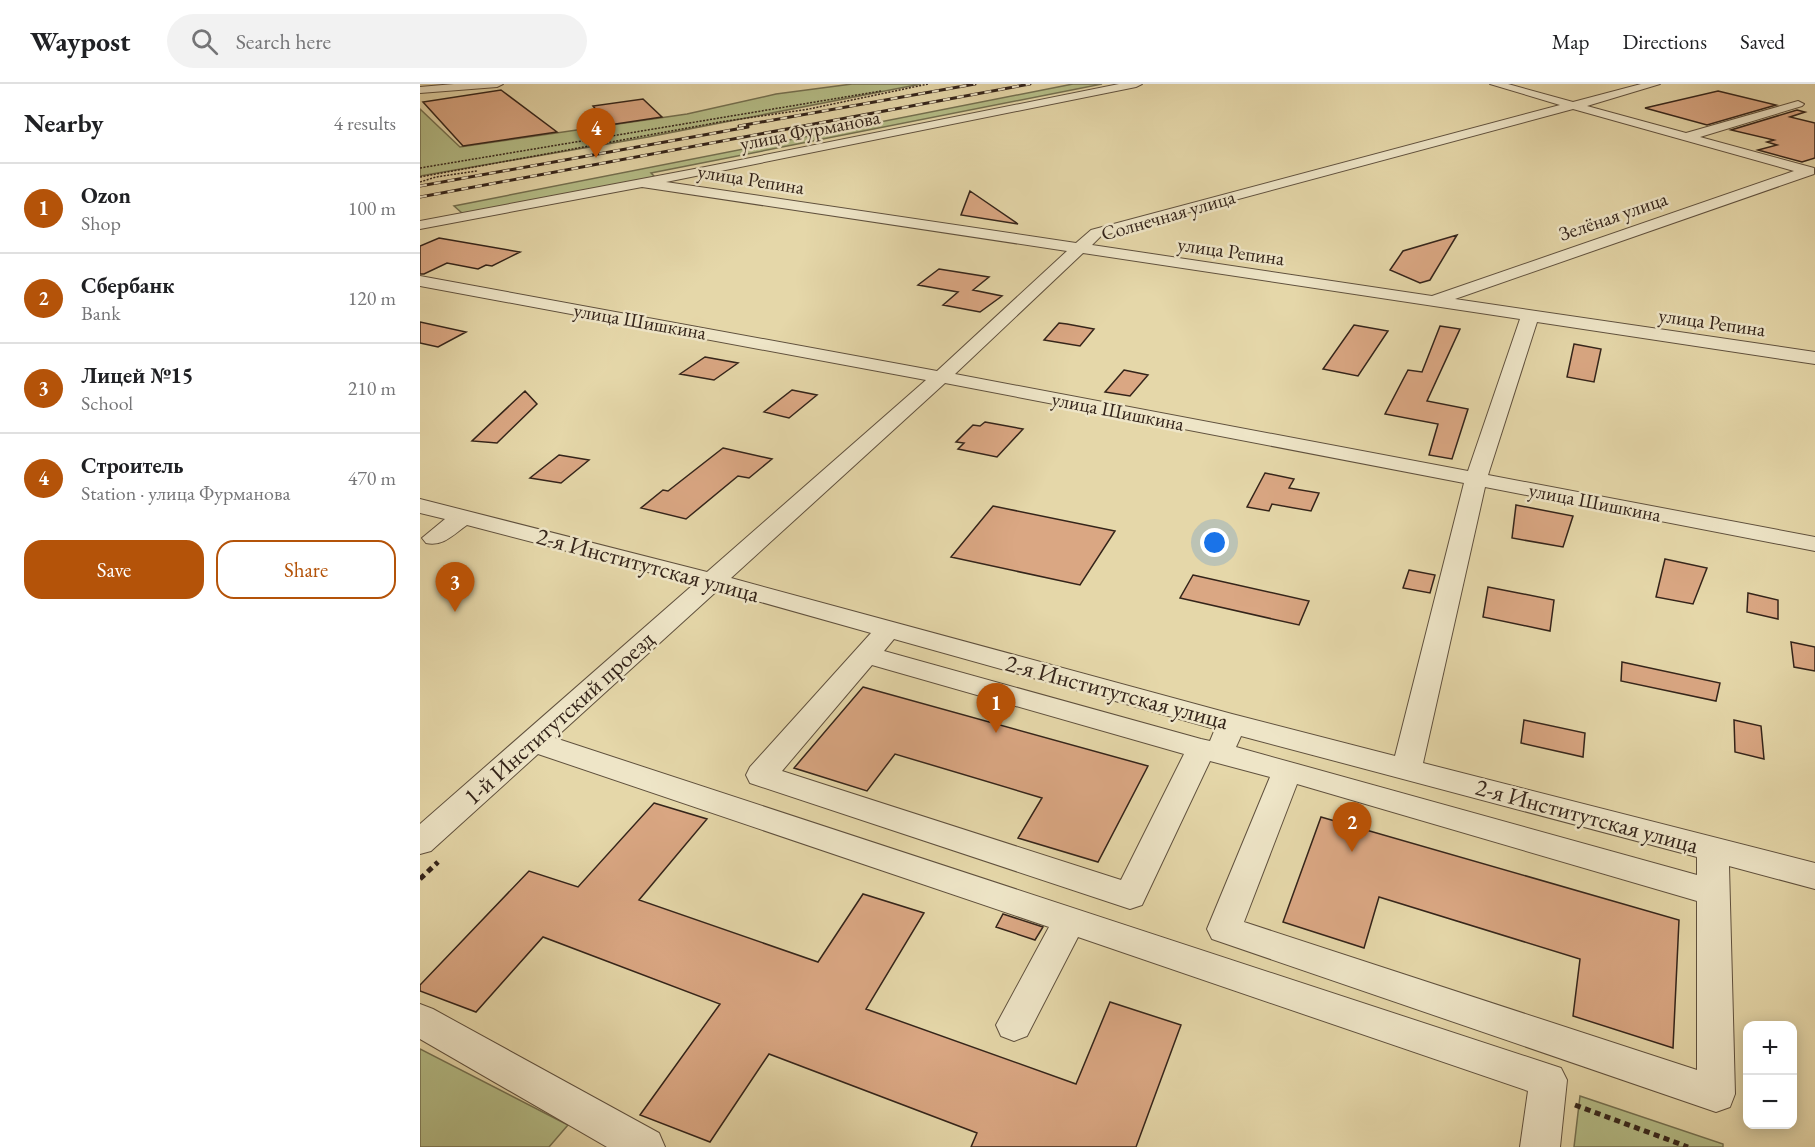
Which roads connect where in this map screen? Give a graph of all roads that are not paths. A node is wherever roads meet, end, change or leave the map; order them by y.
1 (497, 84) edge
2 (1136, 84) edge
3 (1496, 84) edge
4 (1654, 84) edge
5 (420, 90) edge
6 (1798, 104) dead end
7 (1574, 105) junction
8 (1686, 137) junction
9 (1811, 172) edge
10 (642, 183) junction
11 (420, 225) edge
12 (1078, 249) junction
13 (420, 281) edge
14 (1432, 302) junction
15 (1530, 316) junction
16 (1815, 358) edge
17 (941, 377) junction
18 (1476, 479) junction
19 (420, 506) edge
20 (464, 517) junction
21 (434, 538) dead end
22 (1815, 544) edge
23 (705, 588) junction
24 (890, 629) junction
25 (866, 654) junction
26 (1232, 724) junction
27 (532, 741) junction
28 (1210, 751) junction
29 (1407, 769) junction
30 (1287, 771) junction
31 (420, 842) edge
32 (1713, 849) junction
33 (1815, 876) edge
34 (1713, 893) junction
35 (1070, 920) junction
36 (420, 1020) edge
37 (1014, 1025) dead end
38 (645, 1147) edge
39 (1540, 1147) edge

1 - 5 street
2 - 10 street, улица Фурманова
3 - 7 street
4 - 7 street, Солнечная улица
6 - 8 street
7 - 8 street
7 - 12 street, Солнечная улица
8 - 9 street
9 - 14 street, Зелёная улица
10 - 11 street, улица Фурманова
10 - 12 street, улица Репина
12 - 14 street, улица Репина
12 - 17 street, Солнечная улица
13 - 17 street, улица Шишкина
14 - 15 street, улица Репина
15 - 16 street, улица Репина
15 - 18 street
17 - 18 street, улица Шишкина
17 - 23 street, Солнечная улица
18 - 22 street, улица Шишкина
18 - 29 street
19 - 20 street, 2-я Институтская улица
20 - 21 street
20 - 23 street, 2-я Институтская улица
23 - 24 street, 2-я Институтская улица
23 - 27 street, 1-й Институтский проезд
24 - 25 street
24 - 26 street, 2-я Институтская улица
25 - 28 street
25 - 28 street
26 - 28 street
26 - 29 street, 2-я Институтская улица
27 - 31 street, 1-й Институтский проезд
27 - 35 street
28 - 30 street
29 - 32 street, 2-я Институтская улица
30 - 34 street
30 - 34 street
32 - 33 street, 2-я Институтская улица
32 - 34 street
35 - 37 street
35 - 39 street
36 - 38 street

